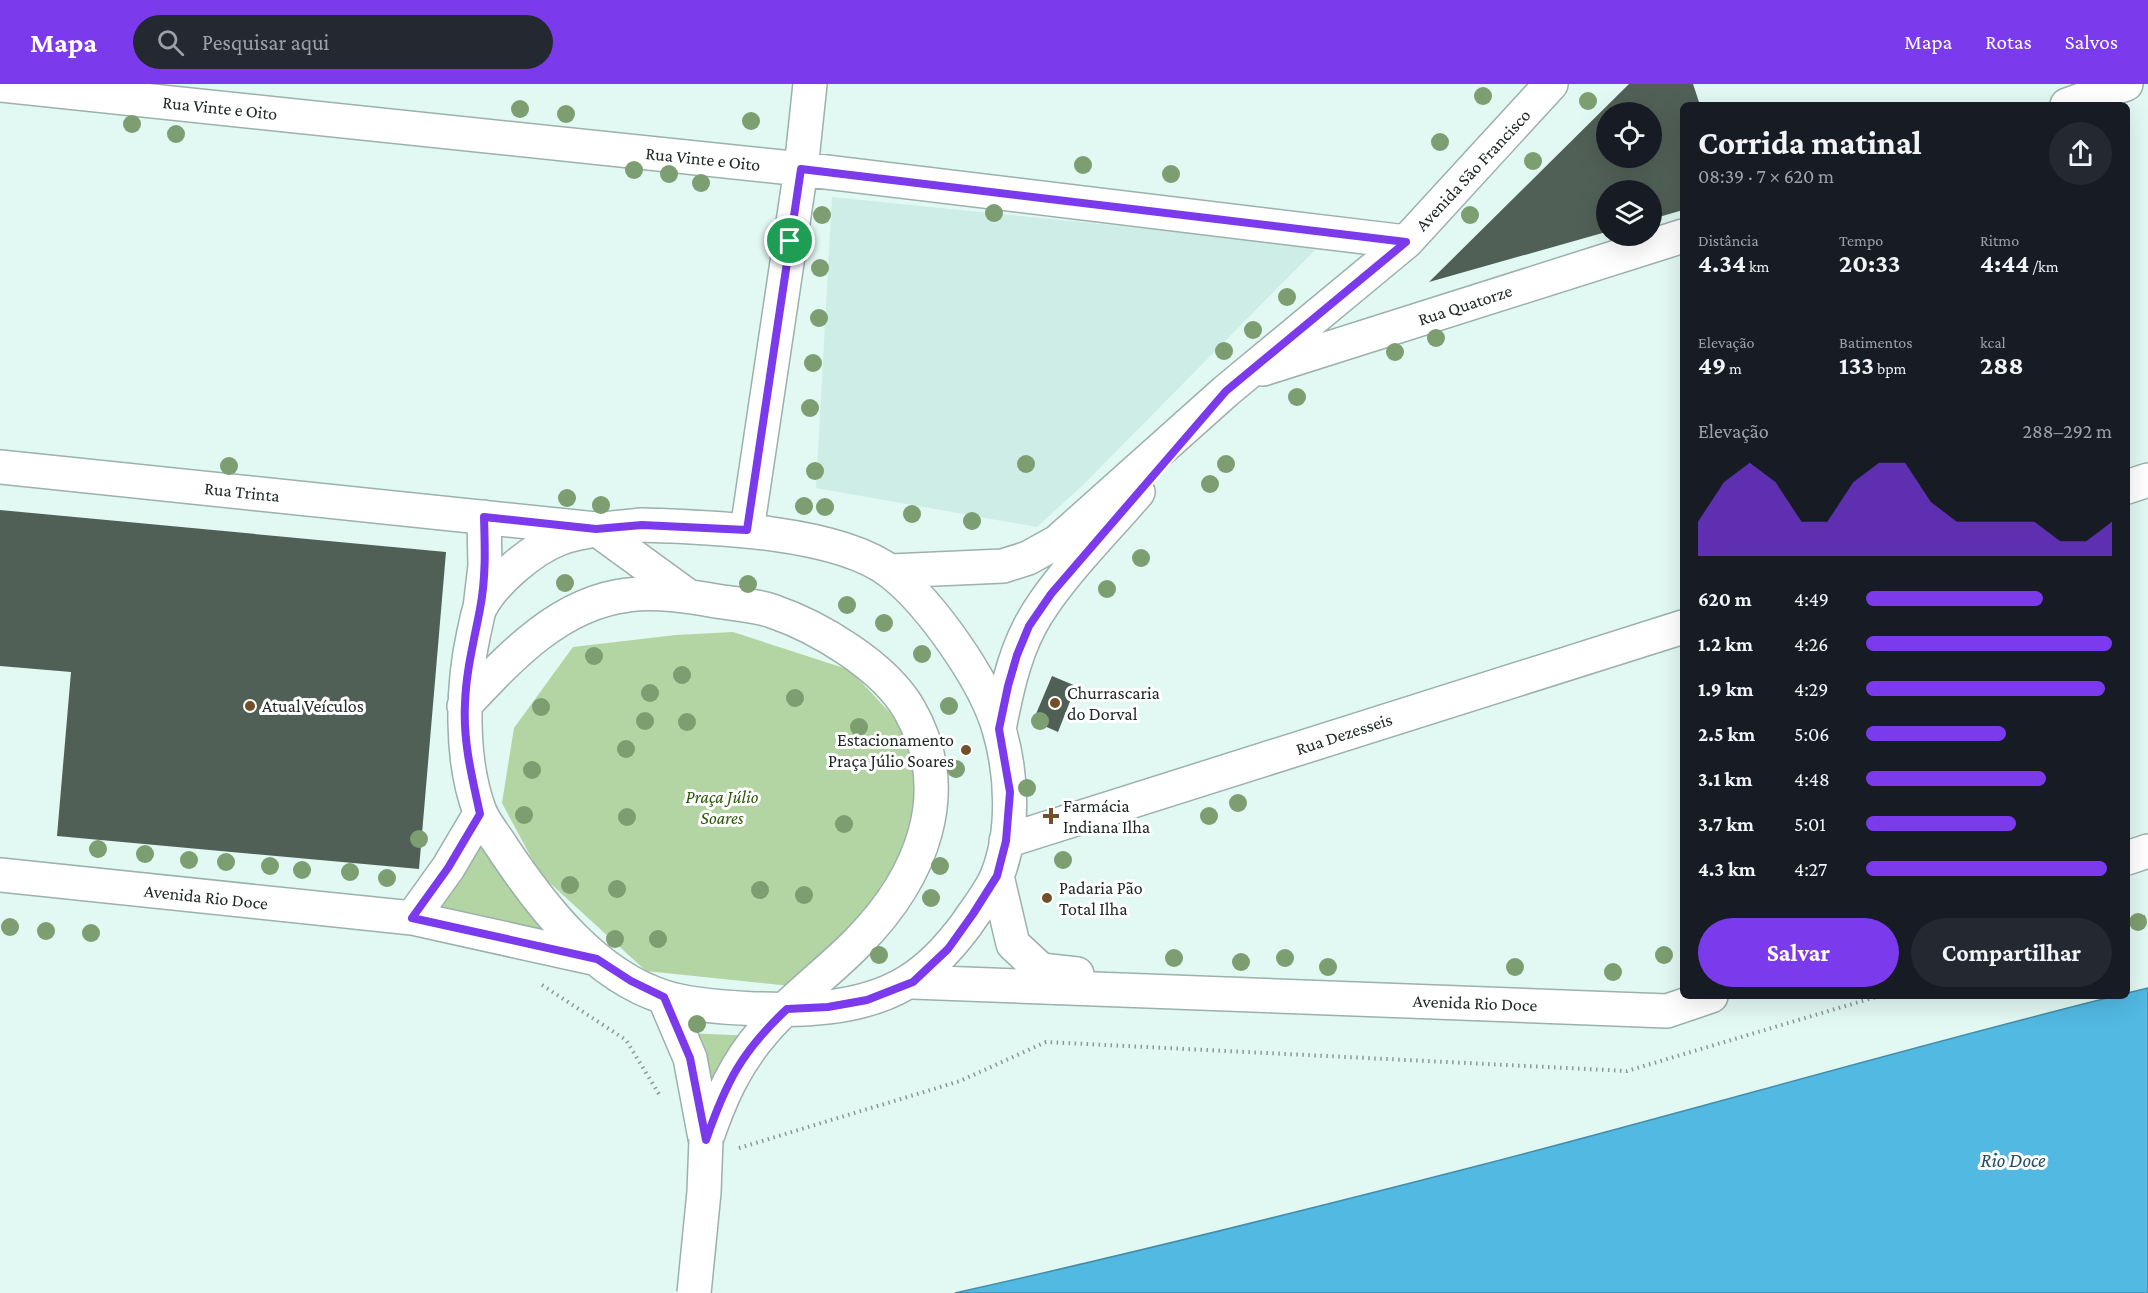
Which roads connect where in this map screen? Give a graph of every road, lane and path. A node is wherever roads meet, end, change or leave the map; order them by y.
1 (810, 84) edge
2 (1551, 84) edge
3 (2126, 84) edge
4 (0, 85) edge
5 (2075, 102) edge
6 (801, 169) junction
7 (1680, 237) edge
8 (1406, 242) junction
9 (1236, 382) junction
10 (0, 467) edge
11 (2148, 480) edge
12 (2130, 486) edge
13 (484, 517) junction
14 (596, 529) junction
15 (747, 530) junction
16 (891, 571) junction
17 (688, 596) junction
18 (480, 608) junction
19 (1680, 628) edge
20 (464, 706) junction
21 (999, 729) junction
22 (480, 814) junction
23 (1006, 841) junction
24 (2148, 851) edge
25 (2130, 857) edge
26 (0, 875) edge
27 (997, 876) junction
28 (2148, 916) edge
29 (412, 918) junction
30 (2130, 921) edge
31 (597, 959) junction
32 (913, 982) junction
33 (548, 987) dead end
34 (1236, 994) junction
35 (664, 997) junction
36 (1702, 999) edge
37 (1869, 999) edge
38 (787, 1009) junction
39 (663, 1102) dead end
40 (705, 1146) junction
41 (694, 1293) edge

1 - 6 street
2 - 8 street, Avenida São Francisco
3 - 5 street
4 - 6 street, Rua Vinte e Oito
6 - 8 street, Rua Vinte e Oito
6 - 15 street
7 - 9 street, Rua Quatorze
8 - 9 street, Avenida São Francisco
9 - 16 street, Avenida São Francisco
9 - 21 street, Avenida São Francisco
10 - 13 street, Rua Trinta
11 - 12 street
13 - 14 street, Rua Trinta
13 - 18 street
14 - 15 street
14 - 17 street
14 - 18 street
15 - 16 street
16 - 21 street
17 - 20 street
17 - 38 street
18 - 20 street
19 - 23 street, Rua Dezesseis
20 - 22 street
21 - 23 street
22 - 29 street
22 - 31 street
23 - 27 street
24 - 25 street
26 - 29 street, Avenida Rio Doce
27 - 32 street
27 - 34 street, Avenida Rio Doce
28 - 30 path
29 - 31 street, Avenida Rio Doce
31 - 35 street
32 - 34 street, Avenida Rio Doce
32 - 38 street
33 - 39 path
34 - 36 street, Avenida Rio Doce
35 - 38 street
35 - 40 street
37 - 40 path
38 - 40 street
40 - 41 street, bridge

